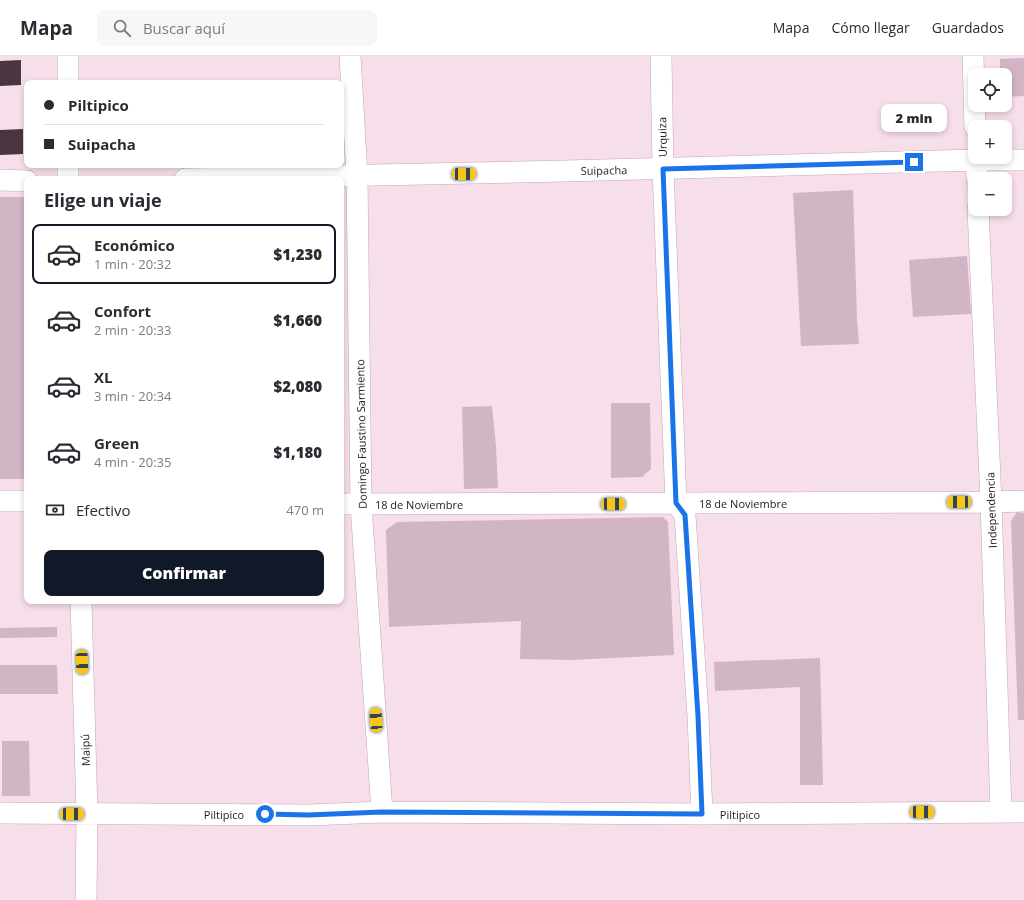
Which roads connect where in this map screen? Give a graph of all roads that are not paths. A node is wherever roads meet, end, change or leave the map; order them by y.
1 (68, 56) edge
2 (350, 56) edge
3 (661, 56) edge
4 (973, 56) edge
5 (68, 80) edge
6 (975, 120) edge
7 (1024, 160) edge
8 (977, 165) edge
9 (663, 169) junction
10 (344, 176) edge
11 (357, 176) junction
12 (0, 180) edge
13 (24, 181) edge
14 (978, 216) edge
15 (0, 501) edge
16 (24, 501) edge
17 (1024, 501) edge
18 (991, 502) junction
19 (676, 503) junction
20 (351, 504) edge
21 (81, 604) edge
22 (382, 812) junction
23 (1001, 812) junction
24 (1024, 812) edge
25 (0, 813) edge
26 (87, 814) junction
27 (702, 814) junction
28 (86, 900) edge

1 - 5 street
2 - 11 street, Domingo Faustino Sarmiento
3 - 9 street, Urquiza
4 - 6 street
7 - 8 street, Suipacha
8 - 9 street, Suipacha
9 - 11 street, Suipacha
9 - 19 street, Urquiza
10 - 11 street, Suipacha
11 - 20 street, Domingo Faustino Sarmiento
12 - 13 street
14 - 18 street, Independencia
15 - 16 street
17 - 18 street, 18 de Noviembre
18 - 19 street, 18 de Noviembre
18 - 23 street, Independencia
19 - 20 street, 18 de Noviembre
19 - 27 street, Urquiza
20 - 22 street, Domingo Faustino Sarmiento
21 - 26 street, Maipú
22 - 26 street, Piltipico
22 - 27 street, Piltipico
23 - 24 street, Piltipico
23 - 27 street, Piltipico
25 - 26 street, Piltipico
26 - 28 street, Maipú

